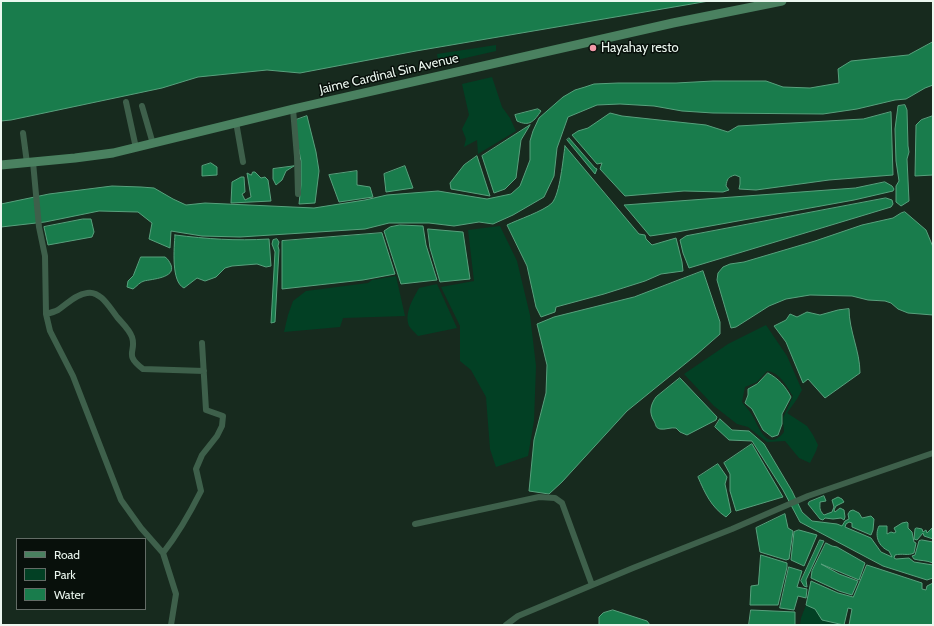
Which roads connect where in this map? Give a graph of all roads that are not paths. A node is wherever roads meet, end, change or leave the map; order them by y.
1 (782, 1) edge
2 (126, 102) dead end
3 (142, 106) dead end
4 (293, 109) junction
5 (236, 122) junction
6 (23, 133) dead end
7 (153, 144) junction
8 (136, 148) junction
9 (243, 162) dead end
10 (30, 163) junction
11 (1, 165) edge
12 (298, 194) dead end
13 (46, 314) junction
14 (202, 343) dead end
15 (204, 371) junction
16 (933, 452) edge
17 (416, 524) dead end
18 (163, 554) junction
19 (592, 585) junction
20 (172, 625) edge
21 (506, 625) edge

1 - 4 main road, Jaime Cardinal Sin Avenue
2 - 8 street
3 - 7 street
4 - 5 main road, Jaime Cardinal Sin Avenue
4 - 12 street
5 - 7 main road, Jaime Cardinal Sin Avenue
5 - 9 street
6 - 10 street
7 - 8 main road, Jaime Cardinal Sin Avenue
8 - 10 main road, Jaime Cardinal Sin Avenue
10 - 11 main road, Jaime Cardinal Sin Avenue
10 - 13 street
13 - 15 street
13 - 18 street
14 - 15 street
15 - 18 street
16 - 19 street
17 - 19 street
18 - 20 street
19 - 21 street

